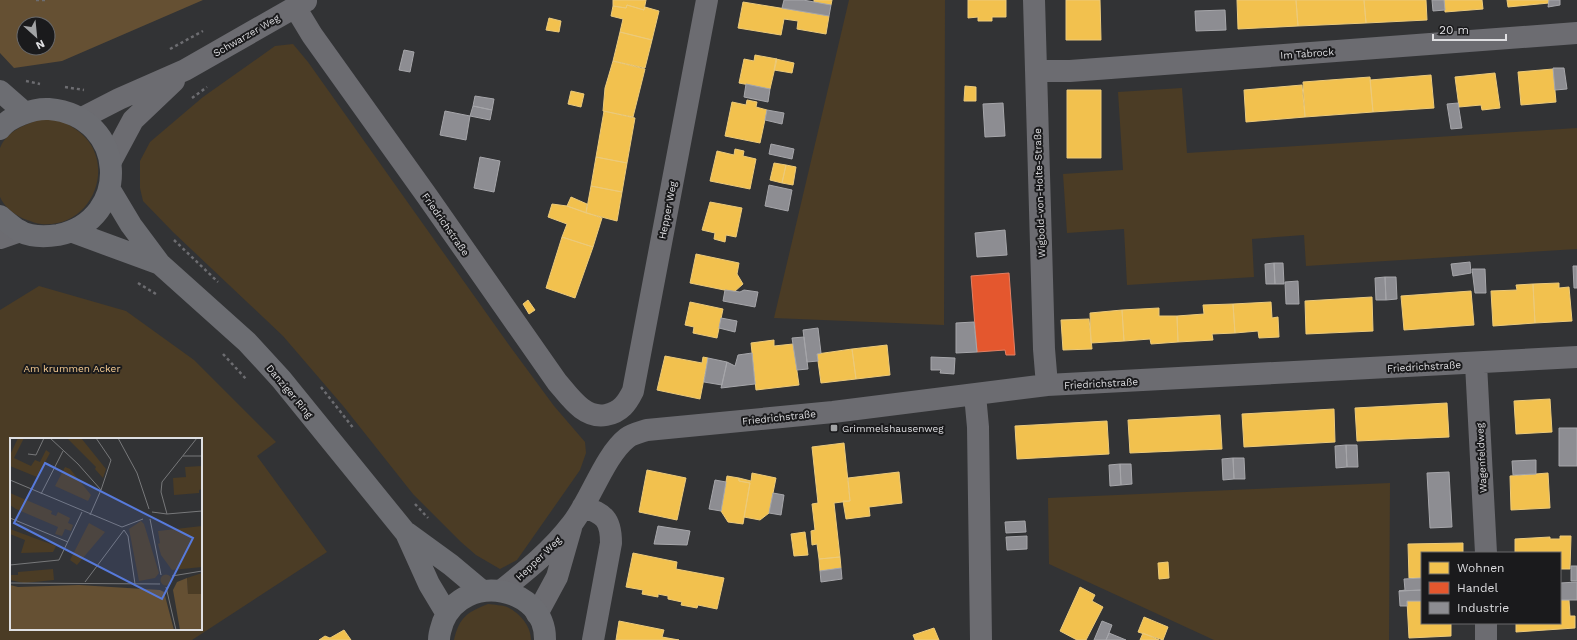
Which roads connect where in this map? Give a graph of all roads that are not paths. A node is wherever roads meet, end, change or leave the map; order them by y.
1 (707, 0) edge
2 (1034, 0) edge
3 (301, 4) edge
4 (1577, 33) edge
5 (185, 70) junction
6 (1036, 71) junction
7 (0, 91) edge
8 (24, 112) junction
9 (82, 118) junction
10 (0, 129) edge
11 (111, 161) junction
12 (110, 190) junction
13 (0, 216) edge
14 (73, 232) junction
15 (10, 235) edge
16 (160, 264) junction
17 (1577, 357) edge
18 (1476, 364) junction
19 (1047, 385) junction
20 (975, 395) junction
21 (614, 413) joint
22 (628, 437) joint
23 (583, 506) junction
24 (572, 525) junction
25 (406, 533) junction
26 (1486, 552) edge
27 (492, 591) junction
28 (447, 614) junction
29 (537, 614) junction
30 (1486, 624) edge
31 (439, 640) edge
32 (545, 640) edge
33 (593, 640) edge
34 (980, 640) edge
35 (1486, 640) edge

1 - 21 street, Hepper Weg
2 - 6 street, Wigbold-von-Holte-Straße
3 - 5 street, Schwarzer Weg
3 - 21 street, Friedrichstraße
4 - 6 street, Im Tabrock
5 - 9 street, Schwarzer Weg
5 - 11 street, Schwarzer Weg
6 - 19 street, Wigbold-von-Holte-Straße
7 - 8 main road
8 - 9 main road
8 - 10 main road
9 - 11 main road
11 - 12 main road
12 - 14 main road
12 - 16 main road, Danziger Ring
13 - 15 main road
14 - 15 main road
14 - 16 main road, Danziger Ring
16 - 25 main road, Danziger Ring
17 - 18 street, Friedrichstraße
18 - 19 street, Friedrichstraße
18 - 26 street, Wagenfeldweg
19 - 20 street, Friedrichstraße
20 - 22 street, Friedrichstraße
20 - 34 street
22 - 23 street, Hepper Weg
23 - 24 street, Hepper Weg
23 - 33 street
24 - 27 street, Hepper Weg
24 - 29 street, Hepper Weg
25 - 27 main road, Danziger Ring
25 - 28 main road, Danziger Ring
27 - 28 main road
27 - 29 main road, Danziger Ring
28 - 31 main road
29 - 32 main road
30 - 35 street

